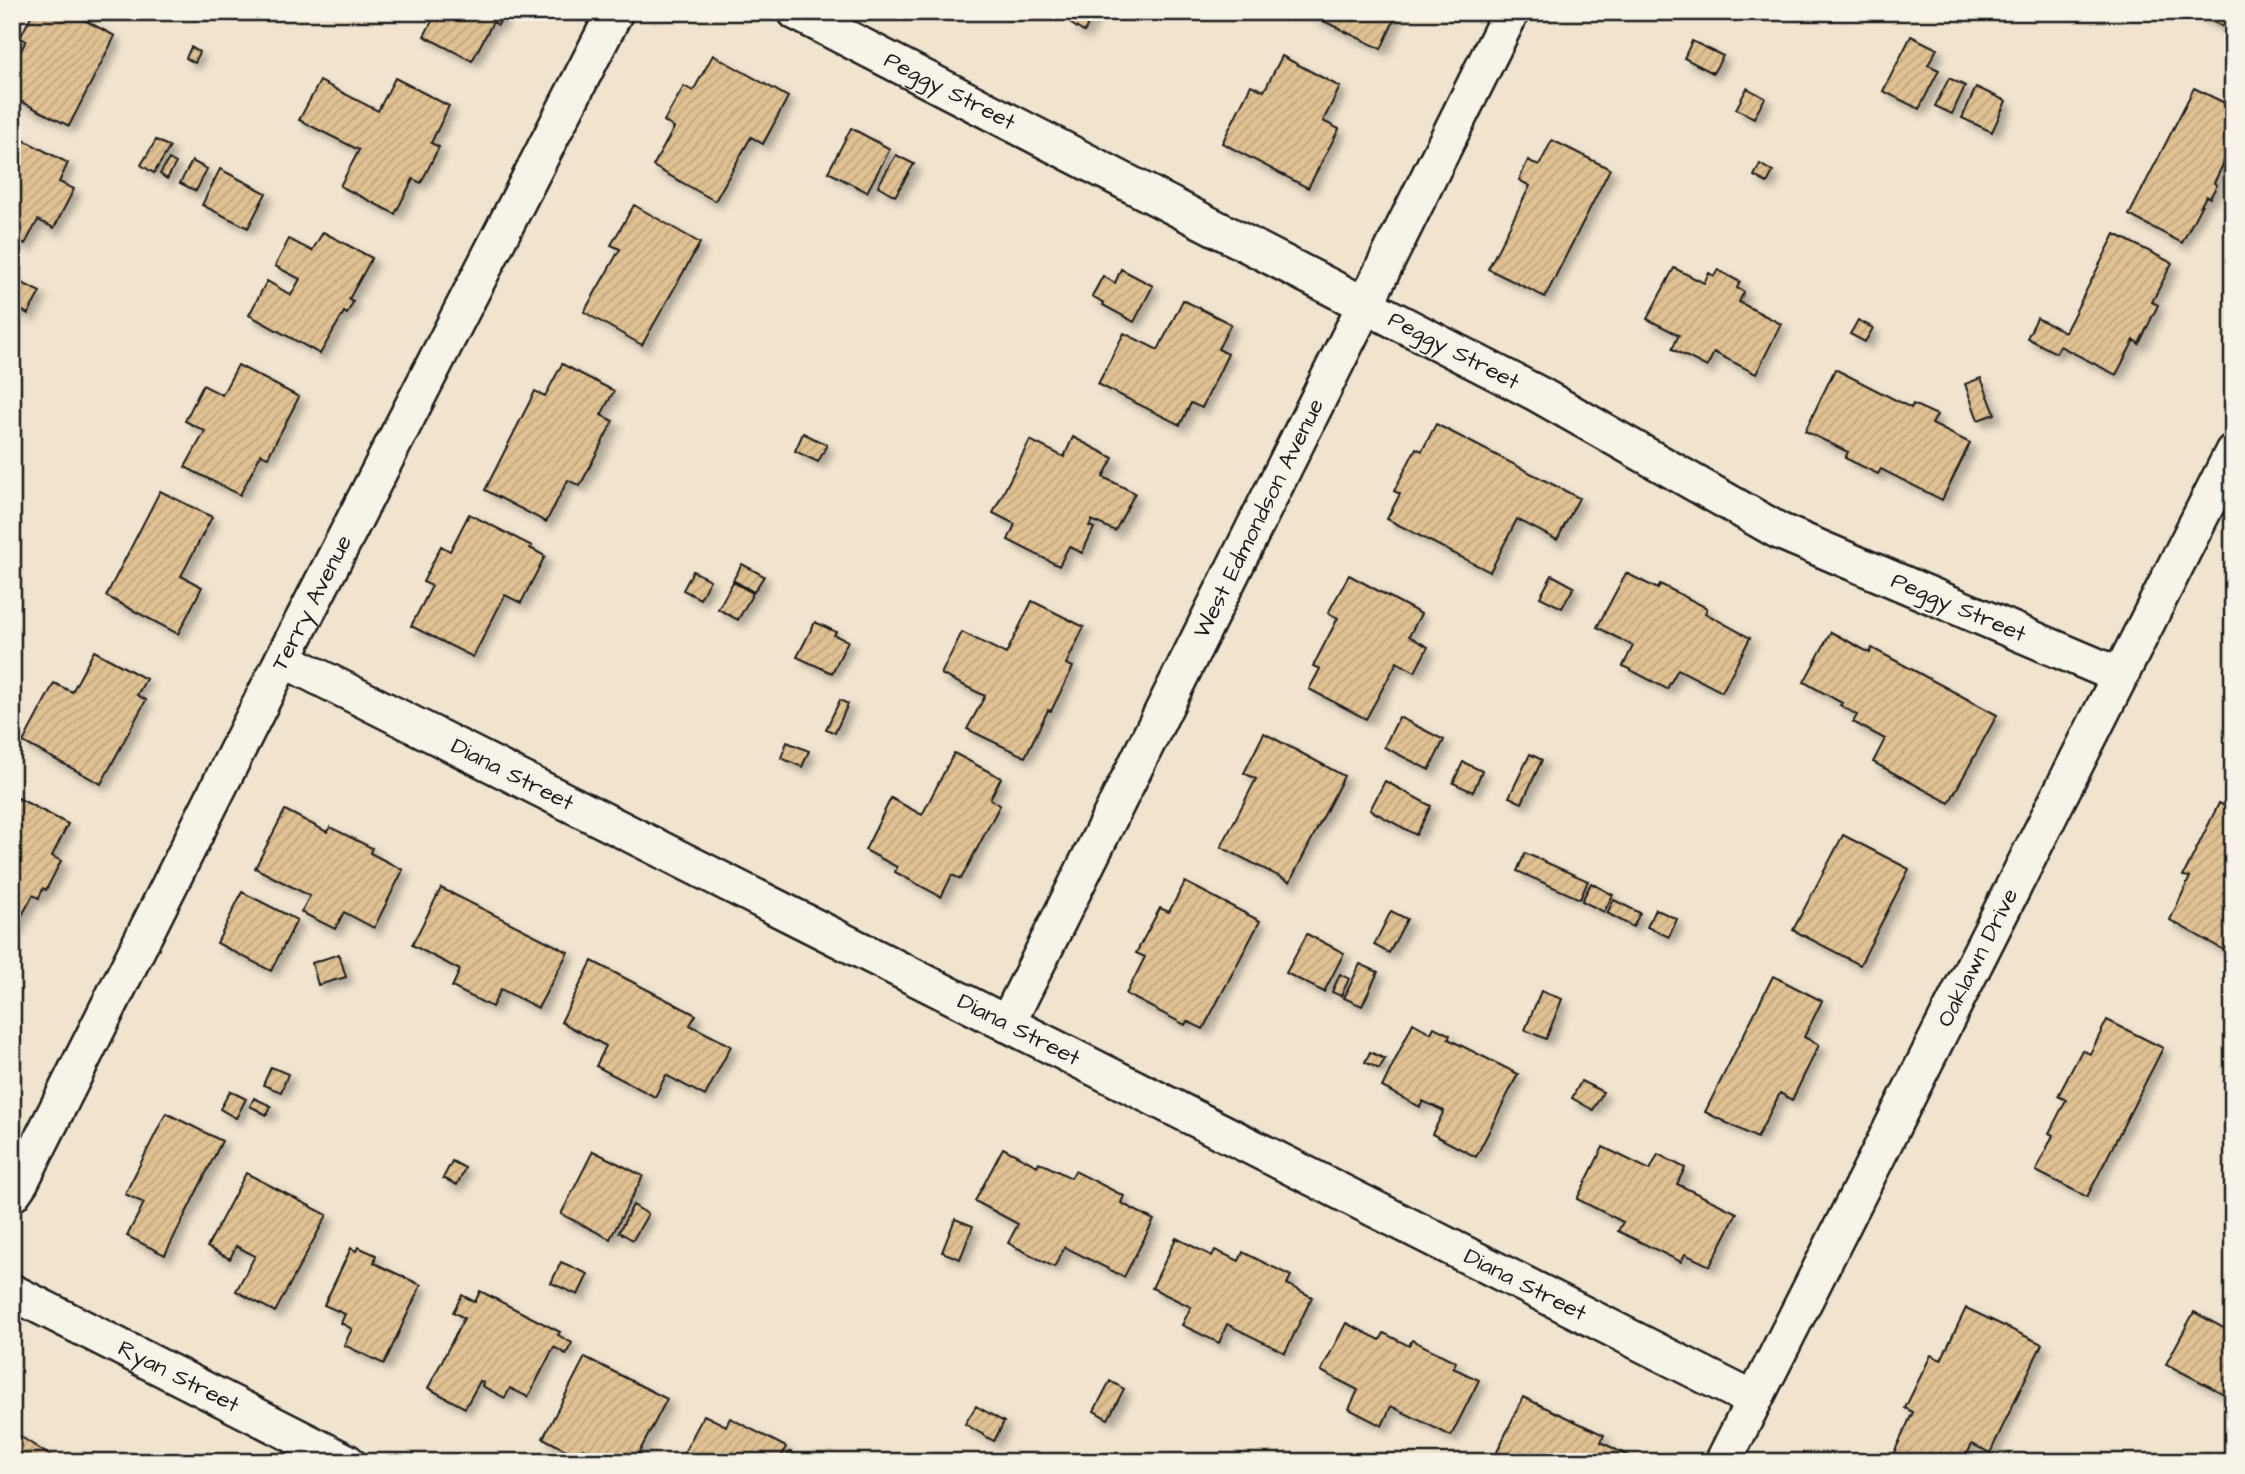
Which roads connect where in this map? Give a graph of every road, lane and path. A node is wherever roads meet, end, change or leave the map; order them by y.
1 (615, 12) edge
2 (796, 12) edge
3 (1511, 12) edge
4 (1365, 305) junction
5 (2233, 452) edge
6 (283, 659) junction
7 (2120, 676) junction
8 (1007, 1024) junction
9 (12, 1194) edge
10 (12, 1292) edge
11 (1754, 1400) junction
12 (348, 1462) edge
13 (1723, 1462) edge

1 - 6 street, Terry Avenue
2 - 4 street, Peggy Street
3 - 4 street, West Edmondson Avenue
4 - 7 street, Peggy Street
4 - 8 street, West Edmondson Avenue
5 - 7 street, Oaklawn Drive
6 - 8 street, Diana Street
6 - 9 street, Terry Avenue
7 - 11 street, Oaklawn Drive
8 - 11 street, Diana Street
10 - 12 street, Ryan Street
11 - 13 street, Oaklawn Drive

